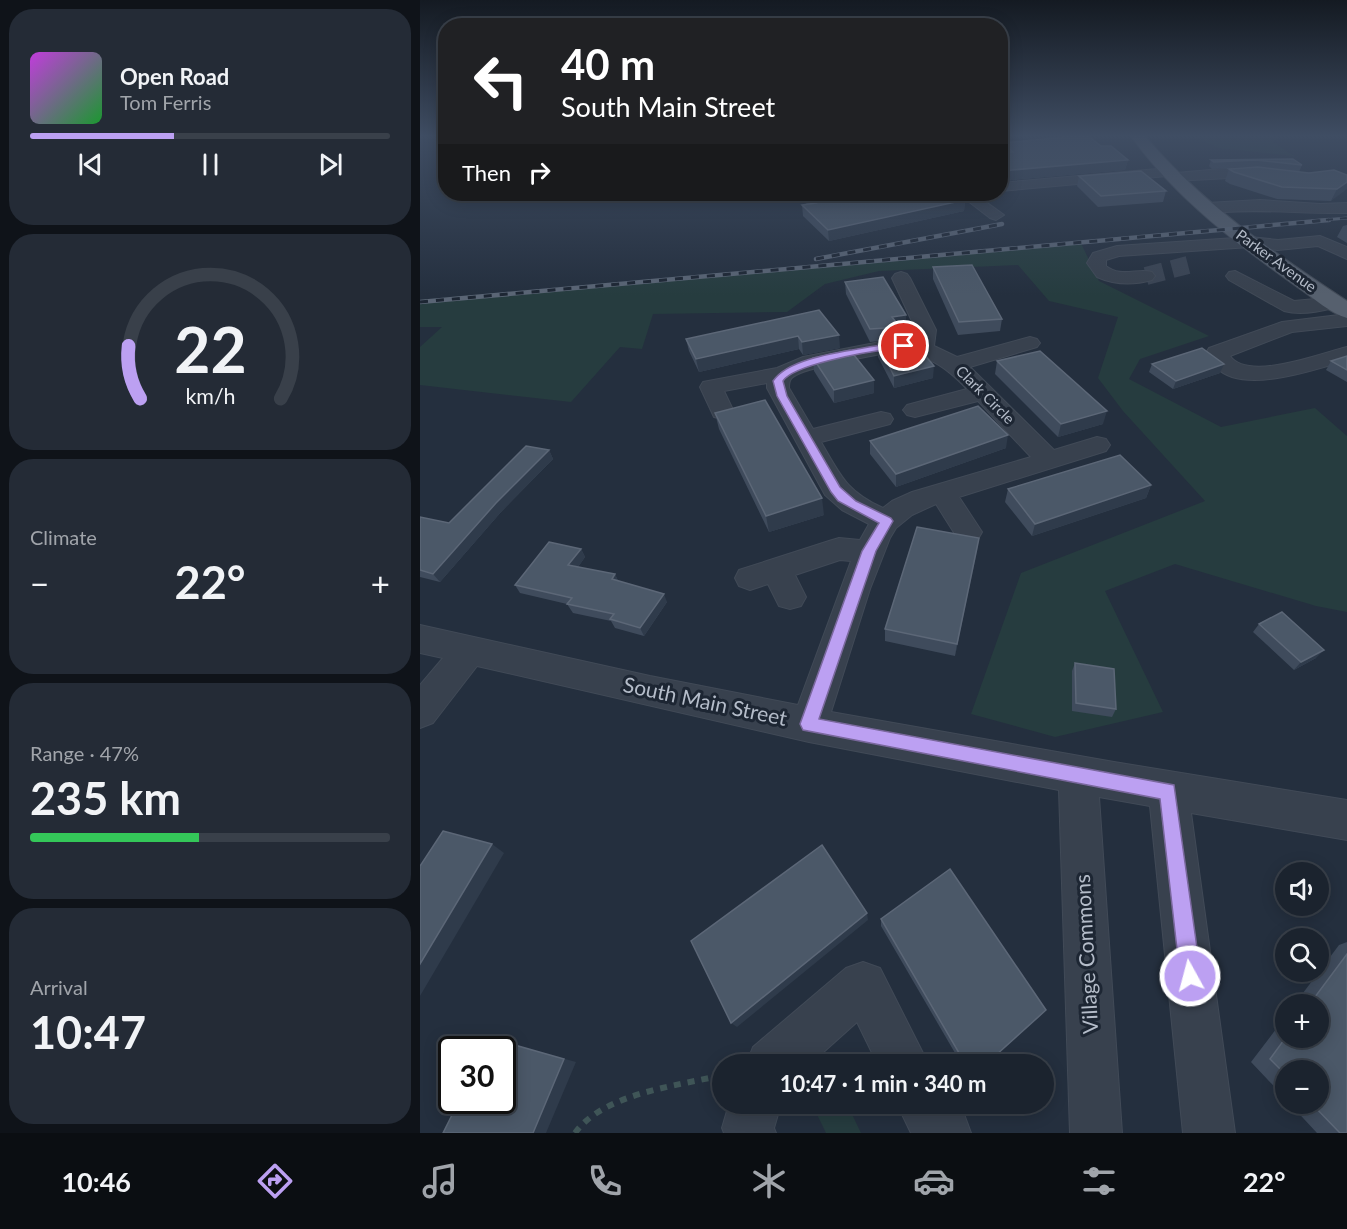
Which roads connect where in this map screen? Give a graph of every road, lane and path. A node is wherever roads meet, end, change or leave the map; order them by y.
1 (1187, 189) edge
2 (976, 201) edge
3 (1207, 208) junction
4 (1347, 208) edge
5 (996, 215) dead end
6 (1256, 246) junction
7 (1347, 254) edge
8 (1204, 261) tunnel mouth
9 (1280, 264) junction
10 (1146, 276) tunnel mouth
11 (901, 278) dead end
12 (1341, 305) edge
13 (1030, 343) dead end
14 (923, 349) junction
15 (1347, 353) edge
16 (956, 365) junction
17 (783, 373) junction
18 (984, 392) junction
19 (915, 410) dead end
20 (722, 412) edge
21 (881, 418) dead end
22 (806, 438) junction
23 (1097, 445) dead end
24 (1049, 460) junction
25 (942, 493) junction
26 (886, 521) junction
27 (969, 532) dead end
28 (869, 551) junction
29 (790, 597) dead end
30 (420, 639) edge
31 (469, 651) junction
32 (420, 712) edge
33 (809, 724) junction
34 (1078, 775) junction
35 (1168, 792) junction
36 (1347, 820) edge
37 (784, 1054) edge
38 (897, 1054) edge
39 (712, 1078) edge
40 (752, 1114) edge
41 (929, 1114) edge
42 (575, 1133) edge
43 (750, 1133) edge
44 (945, 1133) edge
45 (1096, 1133) edge
46 (1209, 1133) edge

1 - 3 main road, Parker Avenue
2 - 5 street
3 - 4 street
3 - 6 main road, Parker Avenue
6 - 7 street
6 - 8 street
6 - 9 main road, Parker Avenue
6 - 10 street
9 - 12 main road, Parker Avenue
9 - 12 street
11 - 14 street
12 - 15 street
13 - 16 street
14 - 16 street, Clark Circle
14 - 17 street, Clark Circle
16 - 18 street, Clark Circle
17 - 20 street, Clark Circle
17 - 22 street
18 - 19 street
18 - 24 street, Clark Circle
21 - 22 street
22 - 26 street
23 - 24 street
24 - 25 street
25 - 26 street
25 - 27 street
26 - 28 street
28 - 29 street
28 - 33 street
30 - 31 street, South Main Street
31 - 32 street
31 - 33 street, South Main Street
33 - 34 street, South Main Street
34 - 35 street, South Main Street
34 - 45 street, Village Commons
35 - 36 street, South Main Street
35 - 46 street
37 - 38 street
39 - 42 path
40 - 43 street
41 - 44 street

